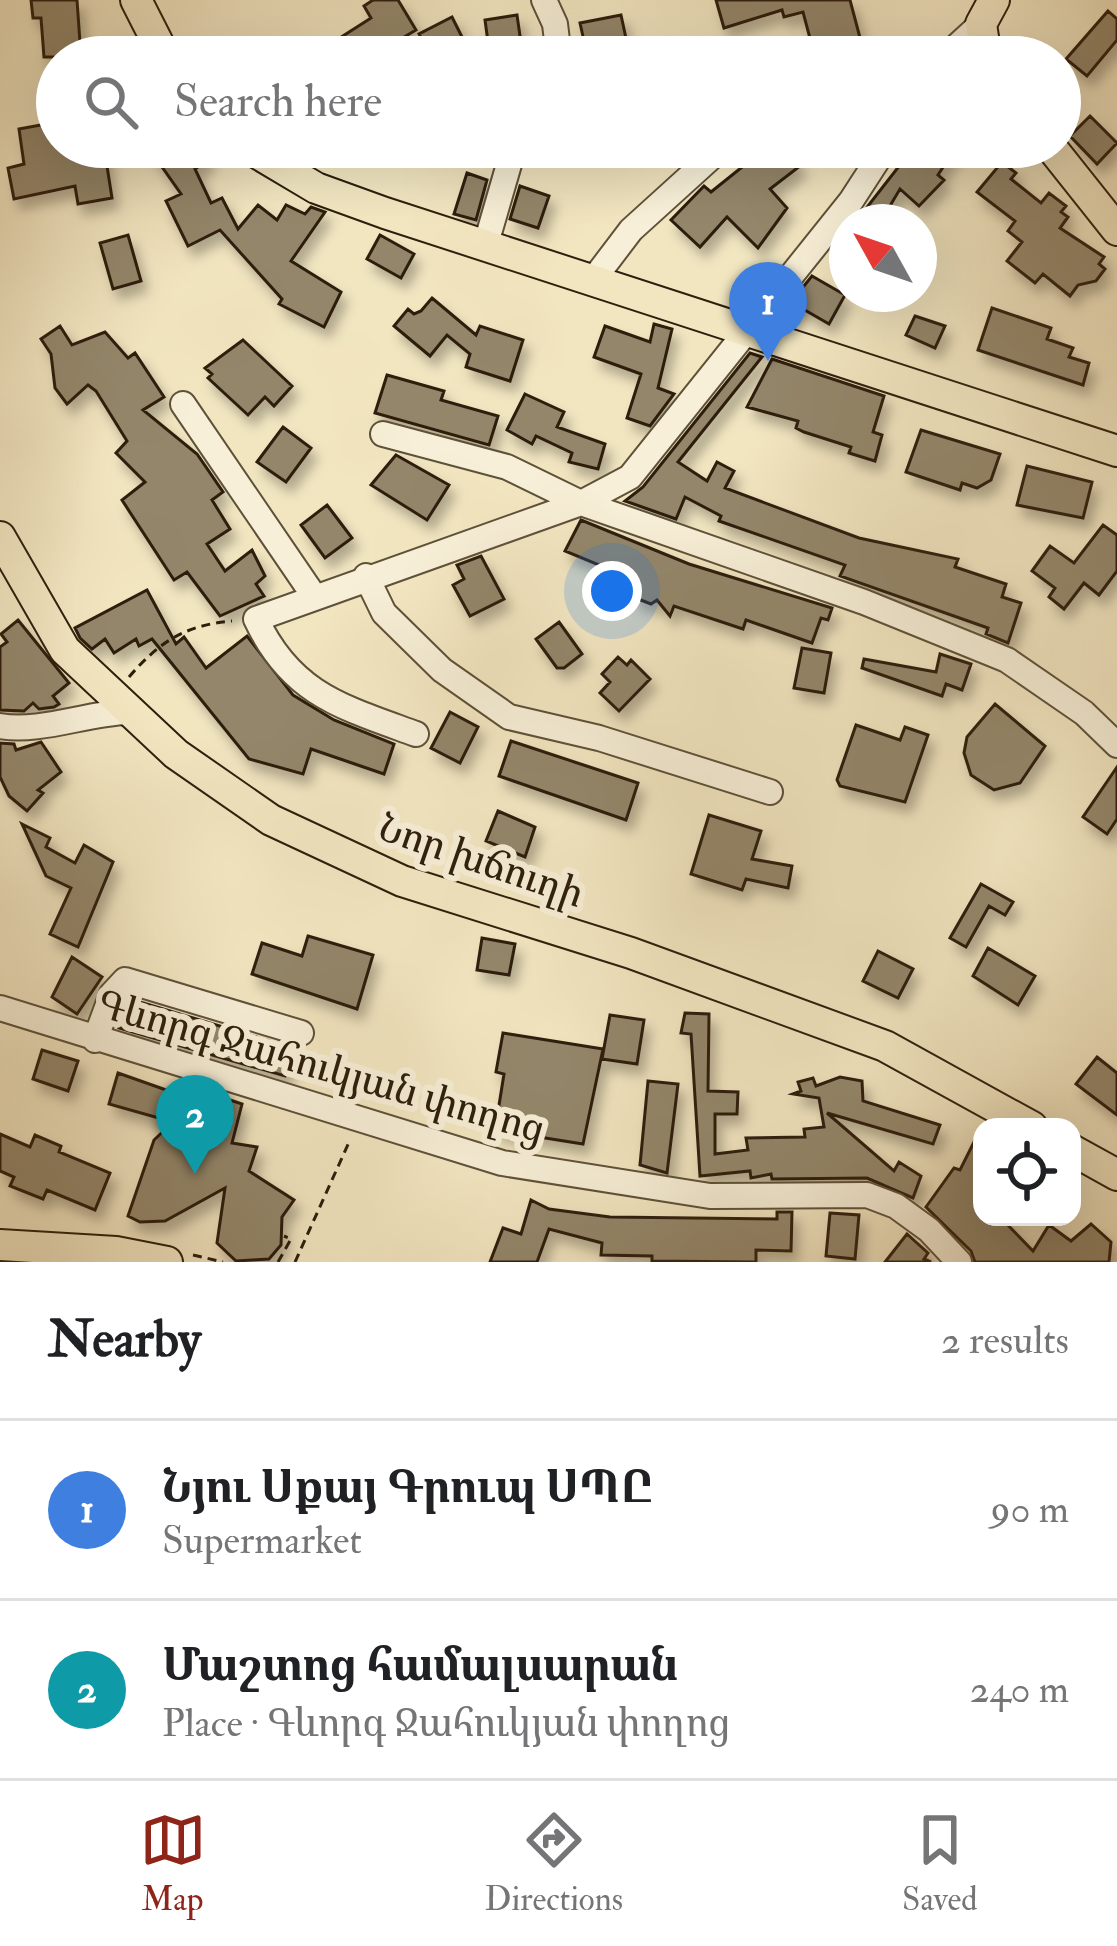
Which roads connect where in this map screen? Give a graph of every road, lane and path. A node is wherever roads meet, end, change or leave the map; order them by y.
1 (136, 0) edge
2 (544, 0) edge
3 (988, 12) edge
4 (154, 36) edge
5 (556, 36) edge
6 (966, 36) edge
7 (282, 168) edge
8 (508, 168) edge
9 (699, 168) edge
10 (872, 168) edge
11 (1068, 168) edge
12 (1117, 230) edge
13 (485, 247) junction
14 (593, 280) junction
15 (746, 327) junction
16 (183, 404) dead end
17 (383, 434) dead end
18 (1117, 451) edge
19 (581, 502) junction
20 (0, 537) edge
21 (366, 576) junction
22 (314, 596) junction
23 (256, 619) junction
24 (117, 702) junction
25 (0, 726) edge
26 (416, 734) dead end
27 (1117, 745) edge
28 (770, 792) dead end
29 (0, 1008) edge
30 (301, 1033) joint
31 (95, 1040) junction
32 (283, 1092) junction
33 (361, 1117) junction
34 (1016, 1118) edge
35 (1081, 1155) edge
36 (1117, 1175) edge
37 (284, 1235) dead end
38 (0, 1244) edge
39 (212, 1257) dead end
40 (167, 1262) edge
41 (223, 1262) edge
42 (278, 1262) edge
43 (296, 1262) edge
44 (959, 1262) edge

1 - 4 main road
2 - 5 street
3 - 6 street
7 - 13 main road
8 - 13 street
9 - 14 street
10 - 15 street
11 - 12 main road
13 - 14 main road
14 - 15 main road
15 - 18 main road
15 - 19 street
16 - 22 street
17 - 19 street
19 - 21 street
19 - 27 street
20 - 24 main road, Նոր խճուղի
21 - 22 street
21 - 28 street
22 - 23 street
23 - 24 path
23 - 26 street
24 - 25 street
24 - 34 main road, Նոր խճուղի
29 - 31 street, Գևորգ Ջահուկյան փողոց
30 - 31 street
30 - 32 path
31 - 32 street, Գևորգ Ջահուկյան փողոց
32 - 33 street, Գևորգ Ջահուկյան փողոց
33 - 43 path
33 - 44 street, Գևորգ Ջահուկյան փողոց
35 - 36 main road
37 - 42 path
38 - 40 main road
39 - 41 path

